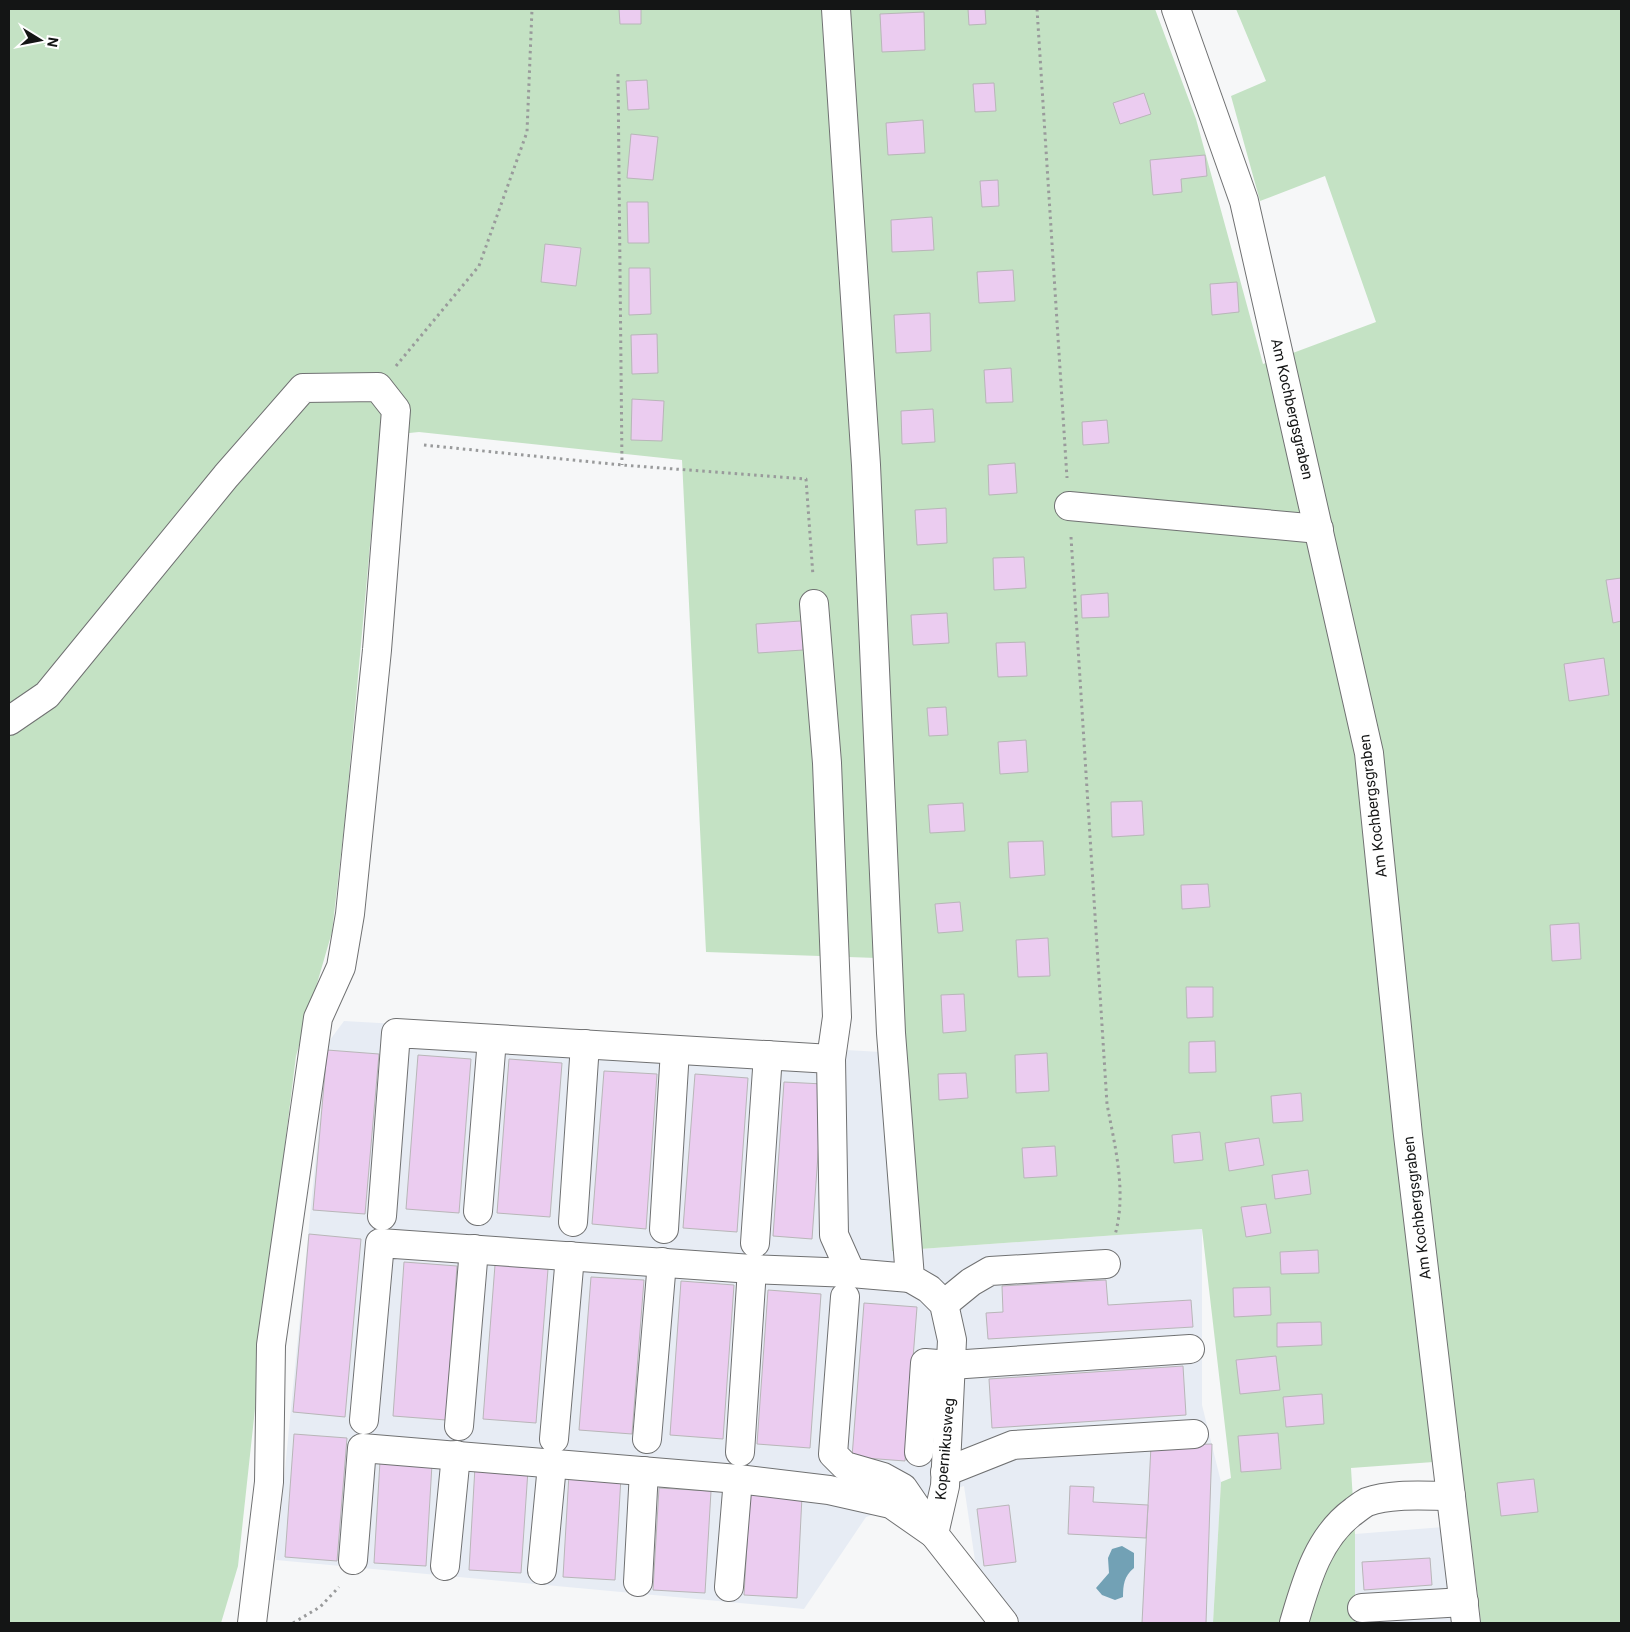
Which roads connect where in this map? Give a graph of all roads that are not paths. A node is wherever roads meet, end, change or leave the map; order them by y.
1 (836, 9) edge
2 (1176, 9) edge
3 (1069, 506) road end
4 (1319, 528) junction
5 (814, 604) road end
6 (9, 720) edge
7 (492, 1038) junction
8 (585, 1044) junction
9 (675, 1050) junction
10 (768, 1056) junction
11 (832, 1059) junction
12 (478, 1211) dead end
13 (382, 1216) dead end
14 (573, 1222) dead end
15 (664, 1229) dead end
16 (474, 1249) junction
17 (570, 1256) junction
18 (754, 1256) junction
19 (662, 1262) junction
20 (1106, 1264) road end
21 (910, 1278) junction
22 (848, 1285) junction
23 (944, 1304) junction
24 (1190, 1349) dead end
25 (952, 1352) junction
26 (364, 1420) dead end
27 (459, 1426) dead end
28 (1194, 1434) dead end
29 (648, 1439) dead end
30 (553, 1452) junction
31 (740, 1452) dead end
32 (919, 1452) dead end
33 (456, 1455) junction
34 (644, 1472) junction
35 (945, 1472) junction
36 (738, 1479) junction
37 (1451, 1496) junction
38 (934, 1534) junction
39 (353, 1560) road end
40 (445, 1566) dead end
41 (542, 1570) dead end
42 (638, 1582) dead end
43 (729, 1587) dead end
44 (1362, 1608) dead end
45 (1465, 1613) edge
46 (252, 1623) edge
47 (1004, 1623) edge
48 (1294, 1623) edge

1 - 21 lane
2 - 4 lane, Am Kochbergsgraben
3 - 4 lane
4 - 37 lane, Am Kochbergsgraben
5 - 11 lane
6 - 46 lane
7 - 8 lane
7 - 12 lane
7 - 13 lane
8 - 9 lane
8 - 14 lane
9 - 10 lane
9 - 15 lane
10 - 11 lane
10 - 18 lane
11 - 22 lane
16 - 17 lane
16 - 26 lane
16 - 27 lane
17 - 19 lane
17 - 30 lane
18 - 19 lane
18 - 22 lane
18 - 31 lane
19 - 29 lane
20 - 23 lane
21 - 22 lane
21 - 23 lane
22 - 38 lane
23 - 25 lane, Kopernikusweg
24 - 25 lane
25 - 32 lane
25 - 35 lane, Kopernikusweg
28 - 35 lane
30 - 33 lane
30 - 34 lane
30 - 41 lane
33 - 39 lane
33 - 40 lane
34 - 36 lane
34 - 42 lane
35 - 38 lane, Kopernikusweg
36 - 38 lane
36 - 43 lane
37 - 45 lane, Am Kochbergsgraben
37 - 48 lane
38 - 47 lane
44 - 45 lane

